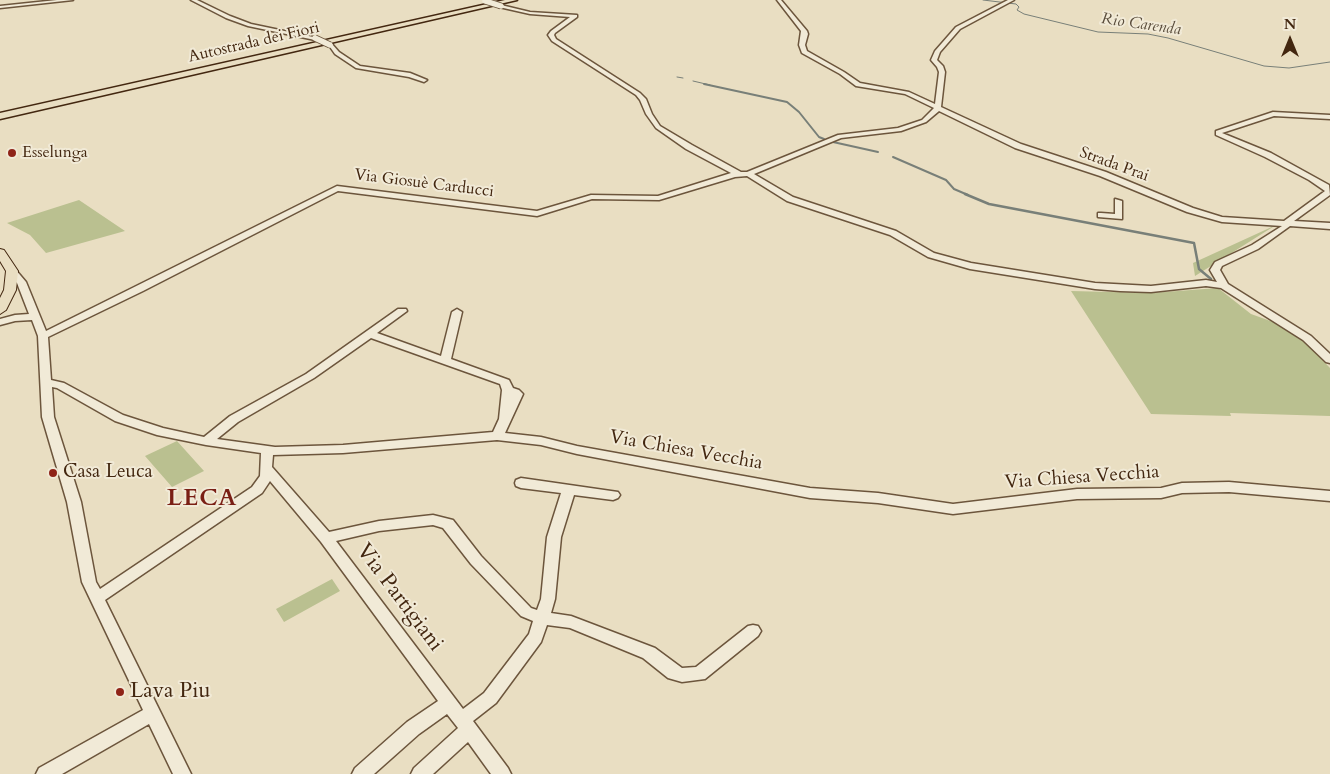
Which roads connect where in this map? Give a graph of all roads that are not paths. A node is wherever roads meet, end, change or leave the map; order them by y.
1 (71, 0) edge
2 (194, 0) edge
3 (483, 0) edge
4 (514, 0) edge
5 (779, 0) edge
6 (1010, 2) edge
7 (503, 3) edge
8 (0, 7) edge
9 (315, 38) joint
10 (424, 80) dead end
11 (938, 108) junction
12 (2, 115) edge
13 (1330, 117) edge
14 (744, 174) junction
15 (1118, 201) dead end
16 (1101, 215) dead end
17 (1286, 223) junction
18 (1330, 226) edge
19 (0, 252) edge
20 (12, 271) junction
21 (1224, 286) junction
22 (0, 310) edge
23 (402, 310) dead end
24 (458, 312) dead end
25 (36, 317) junction
26 (0, 322) edge
27 (369, 334) junction
28 (43, 336) junction
29 (445, 360) junction
30 (1330, 360) edge
31 (47, 383) junction
32 (496, 436) junction
33 (206, 441) junction
34 (269, 450) junction
35 (266, 468) junction
36 (521, 483) dead end
37 (285, 488) junction
38 (569, 489) junction
39 (258, 490) junction
40 (613, 495) dead end
41 (1330, 496) edge
42 (326, 538) junction
43 (96, 599) junction
44 (543, 618) junction
45 (752, 631) dead end
46 (449, 703) junction
47 (152, 714) junction
48 (465, 724) junction
49 (45, 774) edge
50 (182, 774) edge
51 (361, 774) edge
52 (420, 774) edge
53 (502, 774) edge

1 - 8 street
2 - 9 street
3 - 7 street, bridge
4 - 12 highway, Autostrada dei Fiori
5 - 11 street, Strada Prai
6 - 11 street
7 - 12 highway, Autostrada dei Fiori
7 - 14 street
9 - 10 street, bridge
11 - 14 street, Via Giosuè Carducci
11 - 17 street, Strada Prai
13 - 17 street
14 - 21 street
14 - 28 street, Via Giosuè Carducci
15 - 16 street
17 - 18 street, Strada Prai
17 - 21 street
19 - 20 main road
20 - 22 main road
20 - 25 street
21 - 30 street
23 - 27 street
24 - 29 street
25 - 26 street
25 - 28 street
27 - 29 street
27 - 33 street
28 - 31 street
29 - 32 street
31 - 33 street, Via Chiesa Vecchia
31 - 43 street
32 - 34 street, Via Chiesa Vecchia
32 - 41 street, Via Chiesa Vecchia
33 - 34 street, Via Chiesa Vecchia
34 - 35 street
35 - 37 street, Via Partigiani
35 - 39 street
36 - 38 street
37 - 39 street
37 - 42 street, Via Partigiani
38 - 40 street
38 - 44 street
39 - 43 street
42 - 44 street
42 - 46 street, Via Partigiani
43 - 47 street
44 - 45 street
44 - 48 street
46 - 48 street, Via Partigiani
46 - 51 street
47 - 49 street
47 - 50 street
48 - 52 street
48 - 53 street, Via Partigiani

